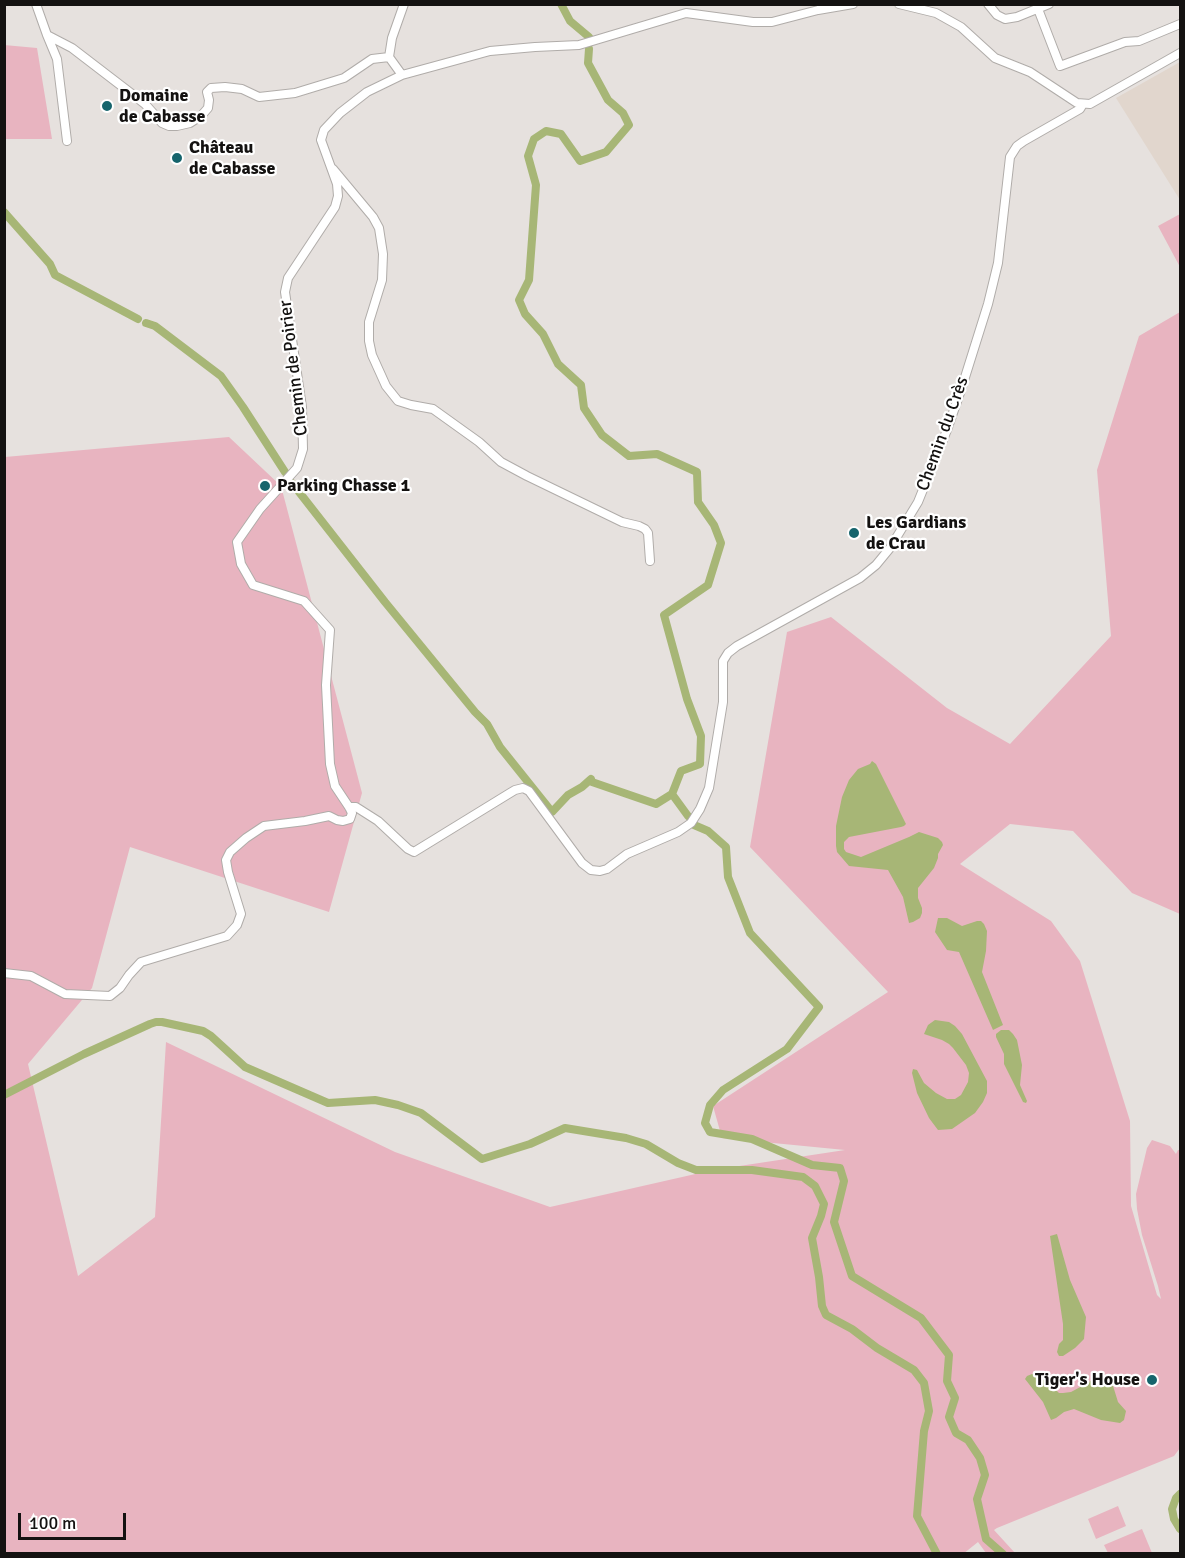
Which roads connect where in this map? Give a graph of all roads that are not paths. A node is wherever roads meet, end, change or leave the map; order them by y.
1 (36, 4) edge
2 (404, 4) edge
3 (853, 4) edge
4 (899, 4) edge
5 (988, 4) edge
6 (1049, 4) edge
7 (823, 7) edge
8 (936, 9) edge
9 (1038, 9) junction
10 (1180, 24) edge
11 (47, 36) junction
12 (1180, 53) edge
13 (388, 57) junction
14 (402, 75) junction
15 (1083, 104) junction
16 (68, 141) dead end
17 (330, 165) junction
18 (650, 561) dead end
19 (349, 807) junction
20 (4, 973) edge

1 - 11 street
2 - 13 street
3 - 7 street, Chemin de Poirier
4 - 8 street
5 - 9 street
6 - 9 street
7 - 14 street, Chemin de Poirier
8 - 15 street
9 - 10 street
11 - 13 street
11 - 16 street
12 - 15 street
13 - 14 street
14 - 17 street, Chemin de Poirier
15 - 19 street, Chemin du Crès
17 - 18 street
17 - 19 street, Chemin de Poirier
19 - 20 street

